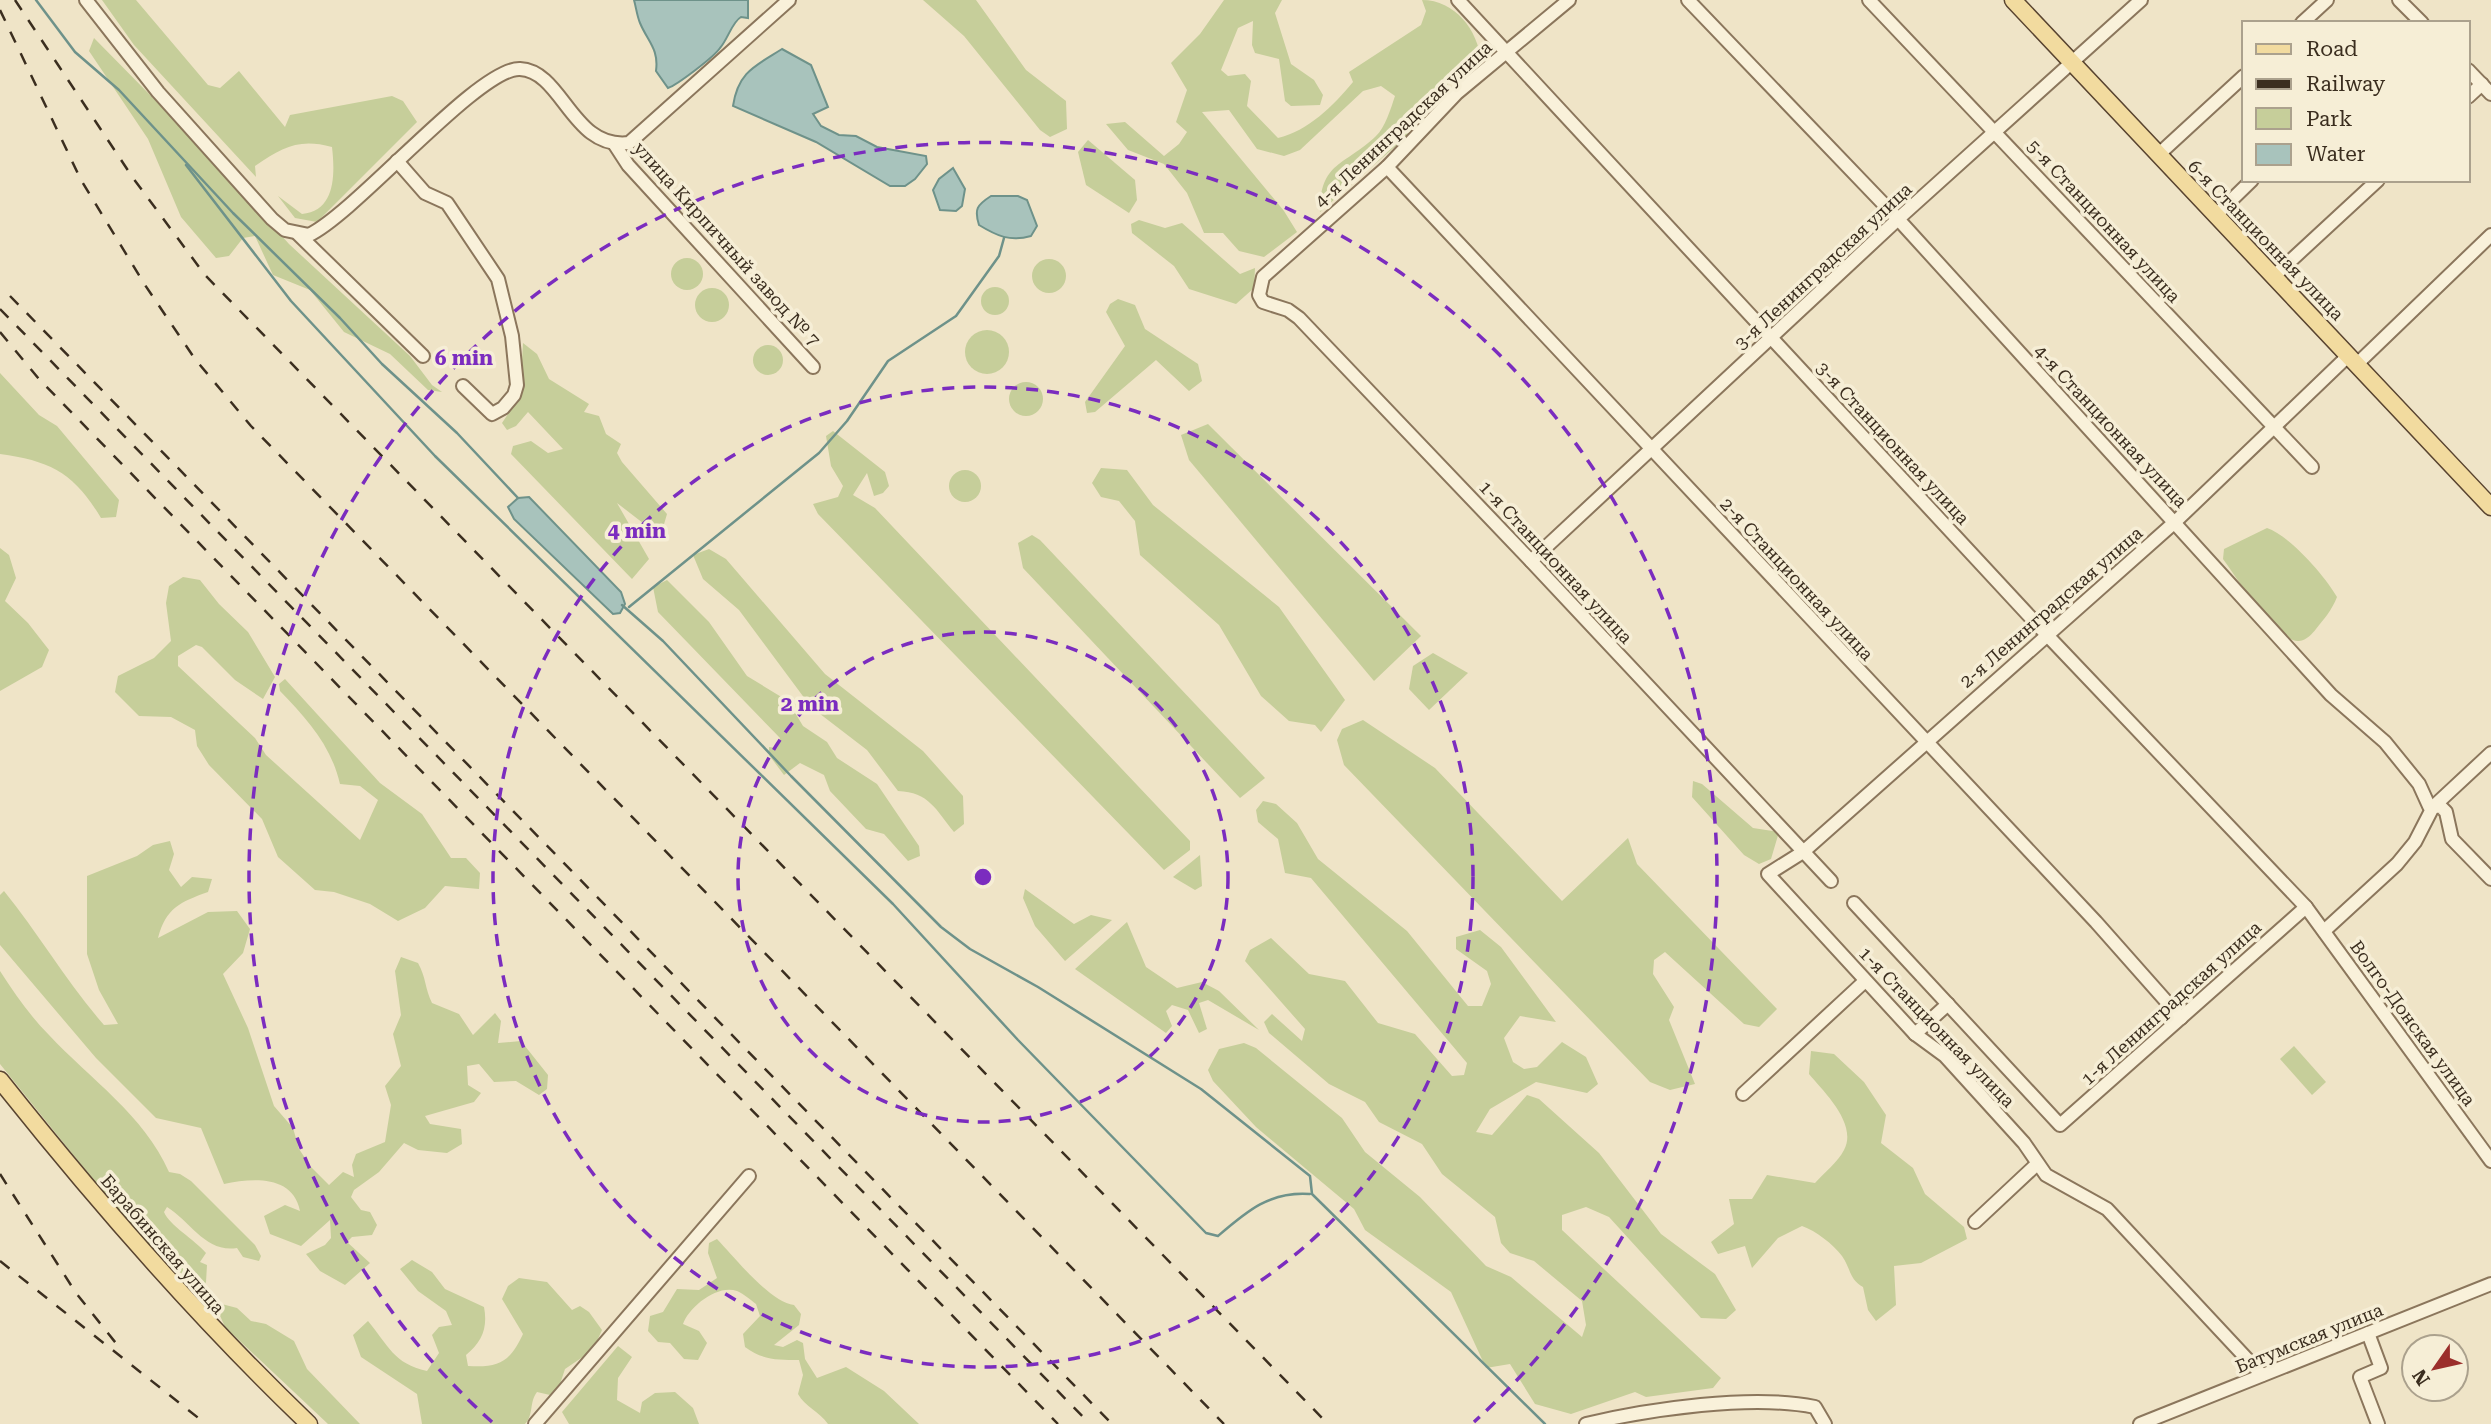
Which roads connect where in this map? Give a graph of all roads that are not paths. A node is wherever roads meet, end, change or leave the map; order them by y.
1 (86, 0) edge
2 (789, 0) edge
3 (1458, 0) edge
4 (1569, 0) edge
5 (1688, 0) edge
6 (1869, 0) edge
7 (2013, 0) edge
8 (2141, 0) edge
9 (2327, 0) edge
10 (2399, 0) edge
11 (2304, 21) edge
12 (2418, 21) edge
13 (1507, 51) junction
14 (2071, 65) junction
15 (2470, 72) edge
16 (2242, 78) edge
17 (2486, 89) edge
18 (2470, 96) edge
19 (1995, 131) junction
20 (615, 145) junction
21 (2158, 155) junction
22 (397, 160) junction
23 (1387, 166) junction
24 (2250, 182) edge
25 (2376, 182) edge
26 (2215, 216) junction
27 (1898, 219) junction
28 (298, 234) junction
29 (2491, 235) edge
30 (1263, 277) joint
31 (2273, 277) junction
32 (1772, 337) junction
33 (423, 356) dead end
34 (2353, 360) junction
35 (813, 367) dead end
36 (463, 386) dead end
37 (2274, 426) junction
38 (1651, 449) junction
39 (2312, 467) dead end
40 (2491, 507) edge
41 (2175, 522) junction
42 (1531, 561) junction
43 (2046, 634) junction
44 (1925, 741) junction
45 (2491, 753) edge
46 (2433, 807) junction
47 (1803, 852) junction
48 (1768, 874) joint
49 (2491, 879) edge
50 (1831, 881) dead end
51 (1854, 903) dead end
52 (2305, 907) junction
53 (2324, 931) junction
54 (1865, 981) junction
55 (1948, 1004) junction
56 (2180, 1018) junction
57 (1915, 1034) junction
58 (0, 1080) edge
59 (1743, 1094) dead end
60 (2060, 1125) joint
61 (2491, 1161) edge
62 (2037, 1164) junction
63 (749, 1177) dead end
64 (1975, 1222) dead end
65 (2491, 1284) edge
66 (2368, 1333) junction
67 (2262, 1376) junction
68 (309, 1424) edge
69 (535, 1424) edge
70 (1586, 1424) edge
71 (1825, 1424) edge
72 (2142, 1424) edge
73 (2378, 1424) edge

1 - 28 street
2 - 20 street
3 - 13 street, 3-я Станционная улица
4 - 13 street, 4-я Ленинградская улица
5 - 27 street, 4-я Станционная улица
6 - 19 street, 5-я Станционная улица
7 - 14 main road, 6-я Станционная улица
8 - 14 street, 3-я Ленинградская улица
9 - 11 street
10 - 12 street
13 - 23 street, 4-я Ленинградская улица
13 - 32 street, 3-я Станционная улица
14 - 19 street, 3-я Ленинградская улица
14 - 21 main road, 6-я Станционная улица
15 - 17 street
16 - 21 street
17 - 18 street
19 - 27 street, 3-я Ленинградская улица
19 - 37 street, 5-я Станционная улица
20 - 22 street
20 - 35 street, улица Кирпичный завод № 7
21 - 26 main road, 6-я Станционная улица
22 - 28 street
22 - 36 street
23 - 30 street, 4-я Ленинградская улица
23 - 38 street, 2-я Станционная улица
24 - 26 street
25 - 31 street
26 - 31 main road, 6-я Станционная улица
27 - 32 street, 3-я Ленинградская улица
27 - 41 street, 4-я Станционная улица
28 - 33 street
29 - 34 street, 2-я Ленинградская улица
30 - 42 street, 1-я Станционная улица
31 - 34 main road, 6-я Станционная улица
32 - 38 street, 3-я Ленинградская улица
32 - 43 street, 3-я Станционная улица
34 - 37 street, 2-я Ленинградская улица
34 - 40 main road, 6-я Станционная улица
37 - 39 street, 5-я Станционная улица
37 - 41 street, 2-я Ленинградская улица
38 - 42 street, 3-я Ленинградская улица
38 - 44 street, 2-я Станционная улица
41 - 43 street, 2-я Ленинградская улица
41 - 46 street, 4-я Станционная улица
42 - 47 street, 1-я Станционная улица
43 - 44 street, 2-я Ленинградская улица
43 - 52 street, 3-я Станционная улица
44 - 47 street, 2-я Ленинградская улица
44 - 56 street, 2-я Станционная улица
45 - 46 street
46 - 49 street, 4-я Станционная улица
46 - 53 street
47 - 48 street, 2-я Ленинградская улица
47 - 50 street, 1-я Станционная улица
48 - 54 street, 1-я Станционная улица
51 - 55 street, 1-я Станционная улица
52 - 53 street, Волго-Донская улица
52 - 56 street, 1-я Ленинградская улица
53 - 61 street, Волго-Донская улица
54 - 57 street, 1-я Станционная улица
54 - 59 street
55 - 57 street
55 - 60 street, 1-я Станционная улица
56 - 60 street, 1-я Ленинградская улица
57 - 62 street, 1-я Станционная улица
58 - 68 main road, Барабинская улица
62 - 64 street
62 - 67 street, 1-я Станционная улица
63 - 69 street
65 - 66 street, Батумская улица
66 - 67 street, Батумская улица
66 - 73 street
67 - 72 street, Батумская улица
70 - 71 street

